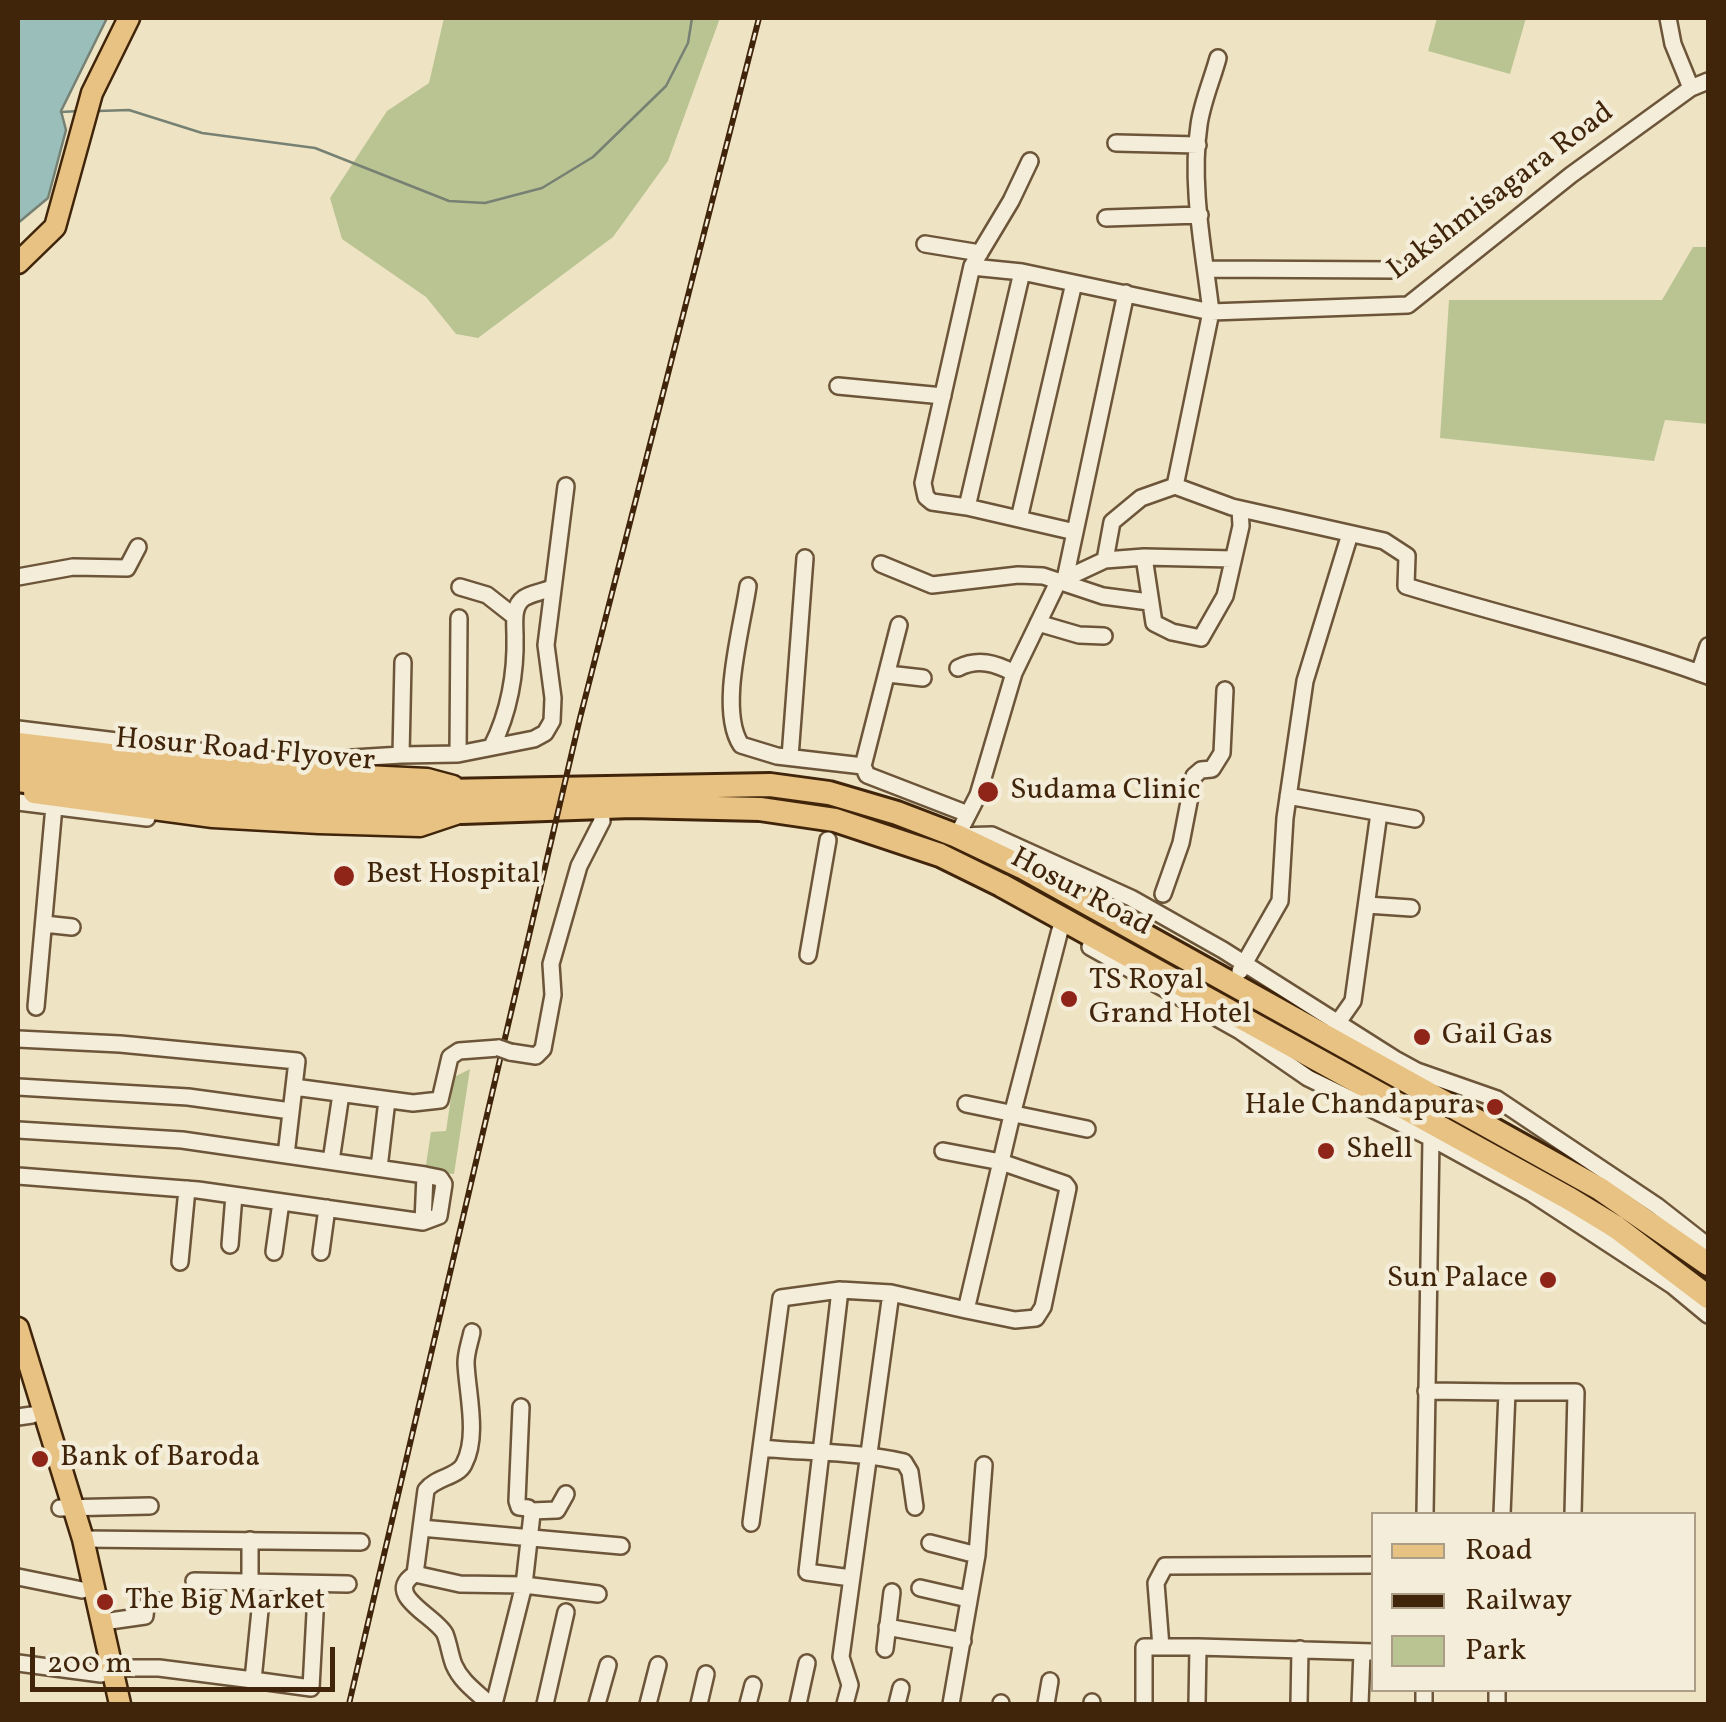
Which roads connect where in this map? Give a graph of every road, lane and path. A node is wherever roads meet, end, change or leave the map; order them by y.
1 (129, 18) edge
2 (1668, 18) edge
3 (1218, 58) dead end
4 (1708, 81) edge
5 (1691, 88) junction
6 (1116, 143) dead end
7 (1198, 145) junction
8 (1030, 161) dead end
9 (1200, 215) junction
10 (1106, 218) dead end
11 (925, 244) dead end
12 (976, 260) junction
13 (18, 263) edge
14 (1206, 269) junction
15 (1396, 270) dead end
16 (1022, 272) junction
17 (1074, 282) junction
18 (1126, 293) junction
19 (1211, 312) junction
20 (838, 386) dead end
21 (943, 396) junction
22 (566, 486) dead end
23 (1175, 486) junction
24 (967, 506) junction
25 (1240, 509) junction
26 (1019, 519) junction
27 (1075, 532) junction
28 (1350, 534) junction
29 (138, 546) dead end
30 (1144, 557) junction
31 (806, 558) dead end
32 (1234, 559) junction
33 (1105, 560) junction
34 (881, 564) dead end
35 (18, 577) edge
36 (1061, 581) junction
37 (748, 586) dead end
38 (460, 587) dead end
39 (553, 587) junction
40 (1149, 602) junction
41 (514, 617) junction
42 (459, 618) dead end
43 (1038, 623) junction
44 (899, 625) dead end
45 (1104, 636) dead end
46 (1708, 646) edge
47 (403, 662) dead end
48 (958, 668) dead end
49 (1014, 673) junction
50 (888, 674) junction
51 (1704, 674) edge
52 (924, 678) dead end
53 (1225, 690) dead end
54 (18, 729) edge
55 (18, 744) edge
56 (492, 746) junction
57 (458, 754) junction
58 (401, 755) junction
59 (790, 757) junction
60 (18, 759) edge
61 (289, 762) junction
62 (862, 766) junction
63 (308, 775) junction
64 (18, 780) edge
65 (18, 790) edge
66 (1288, 796) junction
67 (465, 801) junction
68 (18, 802) edge
69 (392, 802) junction
70 (54, 806) junction
71 (601, 807) junction
72 (1379, 813) junction
73 (968, 814) junction
74 (248, 819) junction
75 (1415, 820) dead end
76 (956, 836) junction
77 (828, 840) dead end
78 (980, 875) junction
79 (1163, 894) dead end
80 (1368, 905) junction
81 (1412, 908) dead end
82 (44, 924) junction
83 (72, 927) dead end
84 (1060, 930) junction
85 (808, 955) dead end
86 (1245, 964) junction
87 (1231, 984) junction
88 (36, 1008) dead end
89 (1332, 1030) junction
90 (18, 1039) edge
91 (18, 1087) edge
92 (294, 1087) junction
93 (341, 1094) junction
94 (387, 1100) junction
95 (966, 1104) dead end
96 (291, 1111) junction
97 (1012, 1115) junction
98 (1086, 1129) dead end
99 (18, 1130) edge
100 (1431, 1138) junction
101 (943, 1151) dead end
102 (286, 1155) junction
103 (332, 1161) junction
104 (1001, 1162) junction
105 (379, 1168) junction
106 (18, 1176) edge
107 (188, 1189) junction
108 (234, 1195) junction
109 (281, 1202) junction
110 (327, 1208) junction
111 (230, 1246) dead end
112 (1708, 1246) edge
113 (274, 1252) dead end
114 (321, 1252) dead end
115 (180, 1262) dead end
116 (1708, 1264) edge
117 (840, 1290) junction
118 (891, 1294) junction
119 (1708, 1297) edge
120 (966, 1310) junction
121 (1708, 1315) edge
122 (18, 1328) edge
123 (472, 1332) dead end
124 (18, 1369) edge
125 (1426, 1391) junction
126 (1507, 1392) junction
127 (520, 1407) dead end
128 (24, 1416) edge
129 (761, 1448) junction
130 (822, 1454) junction
131 (868, 1454) junction
132 (984, 1465) dead end
133 (566, 1494) dead end
134 (150, 1506) dead end
135 (66, 1507) junction
136 (915, 1507) dead end
137 (531, 1511) junction
138 (1425, 1512) edge
139 (1502, 1512) edge
140 (1573, 1512) edge
141 (752, 1523) dead end
142 (421, 1528) junction
143 (84, 1540) junction
144 (250, 1540) junction
145 (530, 1540) junction
146 (362, 1542) dead end
147 (930, 1543) dead end
148 (621, 1546) dead end
149 (977, 1555) junction
150 (1371, 1565) edge
151 (415, 1574) junction
152 (18, 1577) edge
153 (851, 1578) junction
154 (194, 1581) dead end
155 (250, 1581) junction
156 (348, 1584) dead end
157 (524, 1585) junction
158 (920, 1588) dead end
159 (82, 1590) junction
160 (892, 1592) dead end
161 (598, 1594) dead end
162 (968, 1599) junction
163 (156, 1601) dead end
164 (260, 1610) dead end
165 (566, 1612) dead end
166 (316, 1613) dead end
167 (103, 1622) junction
168 (888, 1627) junction
169 (963, 1642) junction
170 (1161, 1647) junction
171 (1198, 1647) junction
172 (884, 1649) dead end
173 (1300, 1649) junction
174 (1368, 1652) edge
175 (18, 1663) edge
176 (807, 1664) dead end
177 (608, 1665) dead end
178 (658, 1666) dead end
179 (107, 1671) junction
180 (706, 1674) dead end
181 (253, 1680) junction
182 (1050, 1681) dead end
183 (753, 1686) dead end
184 (108, 1704) edge
185 (120, 1704) edge
186 (492, 1704) edge
187 (544, 1704) edge
188 (597, 1704) edge
189 (648, 1704) edge
190 (699, 1704) edge
191 (748, 1704) edge
192 (798, 1704) edge
193 (845, 1704) edge
194 (952, 1704) edge
195 (1046, 1704) edge
196 (1144, 1704) edge
197 (1197, 1704) edge
198 (1300, 1704) edge
199 (1360, 1704) edge

1 - 13 main road
2 - 5 street
3 - 7 street
4 - 5 street, Lakshmisagara Road
5 - 19 street, Lakshmisagara Road
6 - 7 street
7 - 9 street
8 - 12 street
9 - 10 street
9 - 14 street
11 - 12 street, Lakshmisagara Road
12 - 16 street, Lakshmisagara Road
12 - 21 street
14 - 15 street
14 - 19 street
16 - 17 street, Lakshmisagara Road
16 - 24 street
17 - 18 street, Lakshmisagara Road
17 - 26 street
18 - 19 street, Lakshmisagara Road
18 - 27 street
19 - 23 street
20 - 21 street
21 - 24 street
22 - 39 street
23 - 25 street
23 - 33 street
24 - 26 street
25 - 28 street
25 - 32 street
26 - 27 street
27 - 36 street
28 - 51 street
28 - 66 street
29 - 35 street
30 - 32 street
30 - 33 street
30 - 40 street
31 - 59 street
32 - 40 street
33 - 36 street
34 - 36 street
36 - 40 street
36 - 43 street
37 - 59 street
38 - 41 street
39 - 41 street
39 - 56 street
41 - 56 street
42 - 57 street
43 - 45 street
43 - 49 street
44 - 50 street
46 - 51 street
47 - 58 street
48 - 49 street
49 - 73 street
50 - 52 street
50 - 62 street
53 - 79 street
54 - 61 street
55 - 63 main road
56 - 57 street
57 - 58 street
58 - 61 street
59 - 62 street
60 - 69 highway, Hosur Road Flyover
61 - 63 street
62 - 73 street
63 - 67 main road
64 - 69 highway, Hosur Road Flyover
65 - 74 main road
66 - 72 street
66 - 86 street
67 - 69 highway, Hosur Road Flyover
67 - 71 highway, Hosur Road
67 - 74 main road
67 - 76 highway, Hosur Road
68 - 70 street
70 - 74 street
70 - 82 street
71 - 78 highway, Hosur Road
71 - 94 street
72 - 75 street
72 - 80 street
73 - 76 street
76 - 86 street
76 - 87 highway, Hosur Road
77 - 85 street
78 - 84 street
78 - 119 highway, Hosur Road
80 - 81 street
80 - 89 street
82 - 83 street
82 - 88 street
84 - 97 street
84 - 100 street
86 - 87 street
86 - 89 street
87 - 89 highway, Hosur Road
89 - 112 street
89 - 116 highway, Hosur Road
90 - 92 street
91 - 96 street
92 - 93 street
92 - 96 street
93 - 94 street
93 - 103 street
94 - 105 street
95 - 97 street
96 - 102 street
97 - 98 street
97 - 104 street
99 - 102 street
100 - 121 street
100 - 125 street
101 - 104 street
102 - 103 street
103 - 105 street
104 - 120 street
104 - 120 street
105 - 110 street
106 - 107 street
107 - 108 street
107 - 115 street
108 - 109 street
108 - 111 street
109 - 110 street
109 - 113 street
110 - 114 street
117 - 118 street
117 - 129 street
117 - 130 street
118 - 120 street
118 - 131 street
122 - 135 main road
123 - 142 street
124 - 128 main road
125 - 126 street
125 - 138 street
126 - 139 street
126 - 140 street
127 - 137 street
128 - 135 main road
129 - 130 street
129 - 141 street
130 - 131 street
130 - 153 street
131 - 136 street
131 - 153 street
132 - 149 street
133 - 137 street
134 - 135 street
135 - 143 main road
135 - 159 main road
137 - 145 street
142 - 145 street
142 - 151 street
143 - 144 street
143 - 167 main road
144 - 146 street
144 - 155 street
145 - 148 street
145 - 157 street
147 - 149 street
149 - 162 street
150 - 170 street
151 - 157 street
151 - 186 street
152 - 159 street
153 - 193 street
154 - 155 street
155 - 156 street
157 - 161 street
157 - 186 street
158 - 162 street
159 - 179 main road
160 - 168 street
162 - 169 street
163 - 167 street
164 - 181 street
165 - 187 street
166 - 181 street
167 - 179 main road
168 - 169 street
168 - 172 street
169 - 194 street
170 - 171 street
170 - 196 street
171 - 173 street
171 - 197 street
173 - 174 street
173 - 198 street
174 - 199 street
175 - 179 street
176 - 192 street
177 - 188 street
178 - 189 street
179 - 181 street
179 - 184 main road
179 - 185 main road
180 - 190 street
182 - 195 street
183 - 191 street

